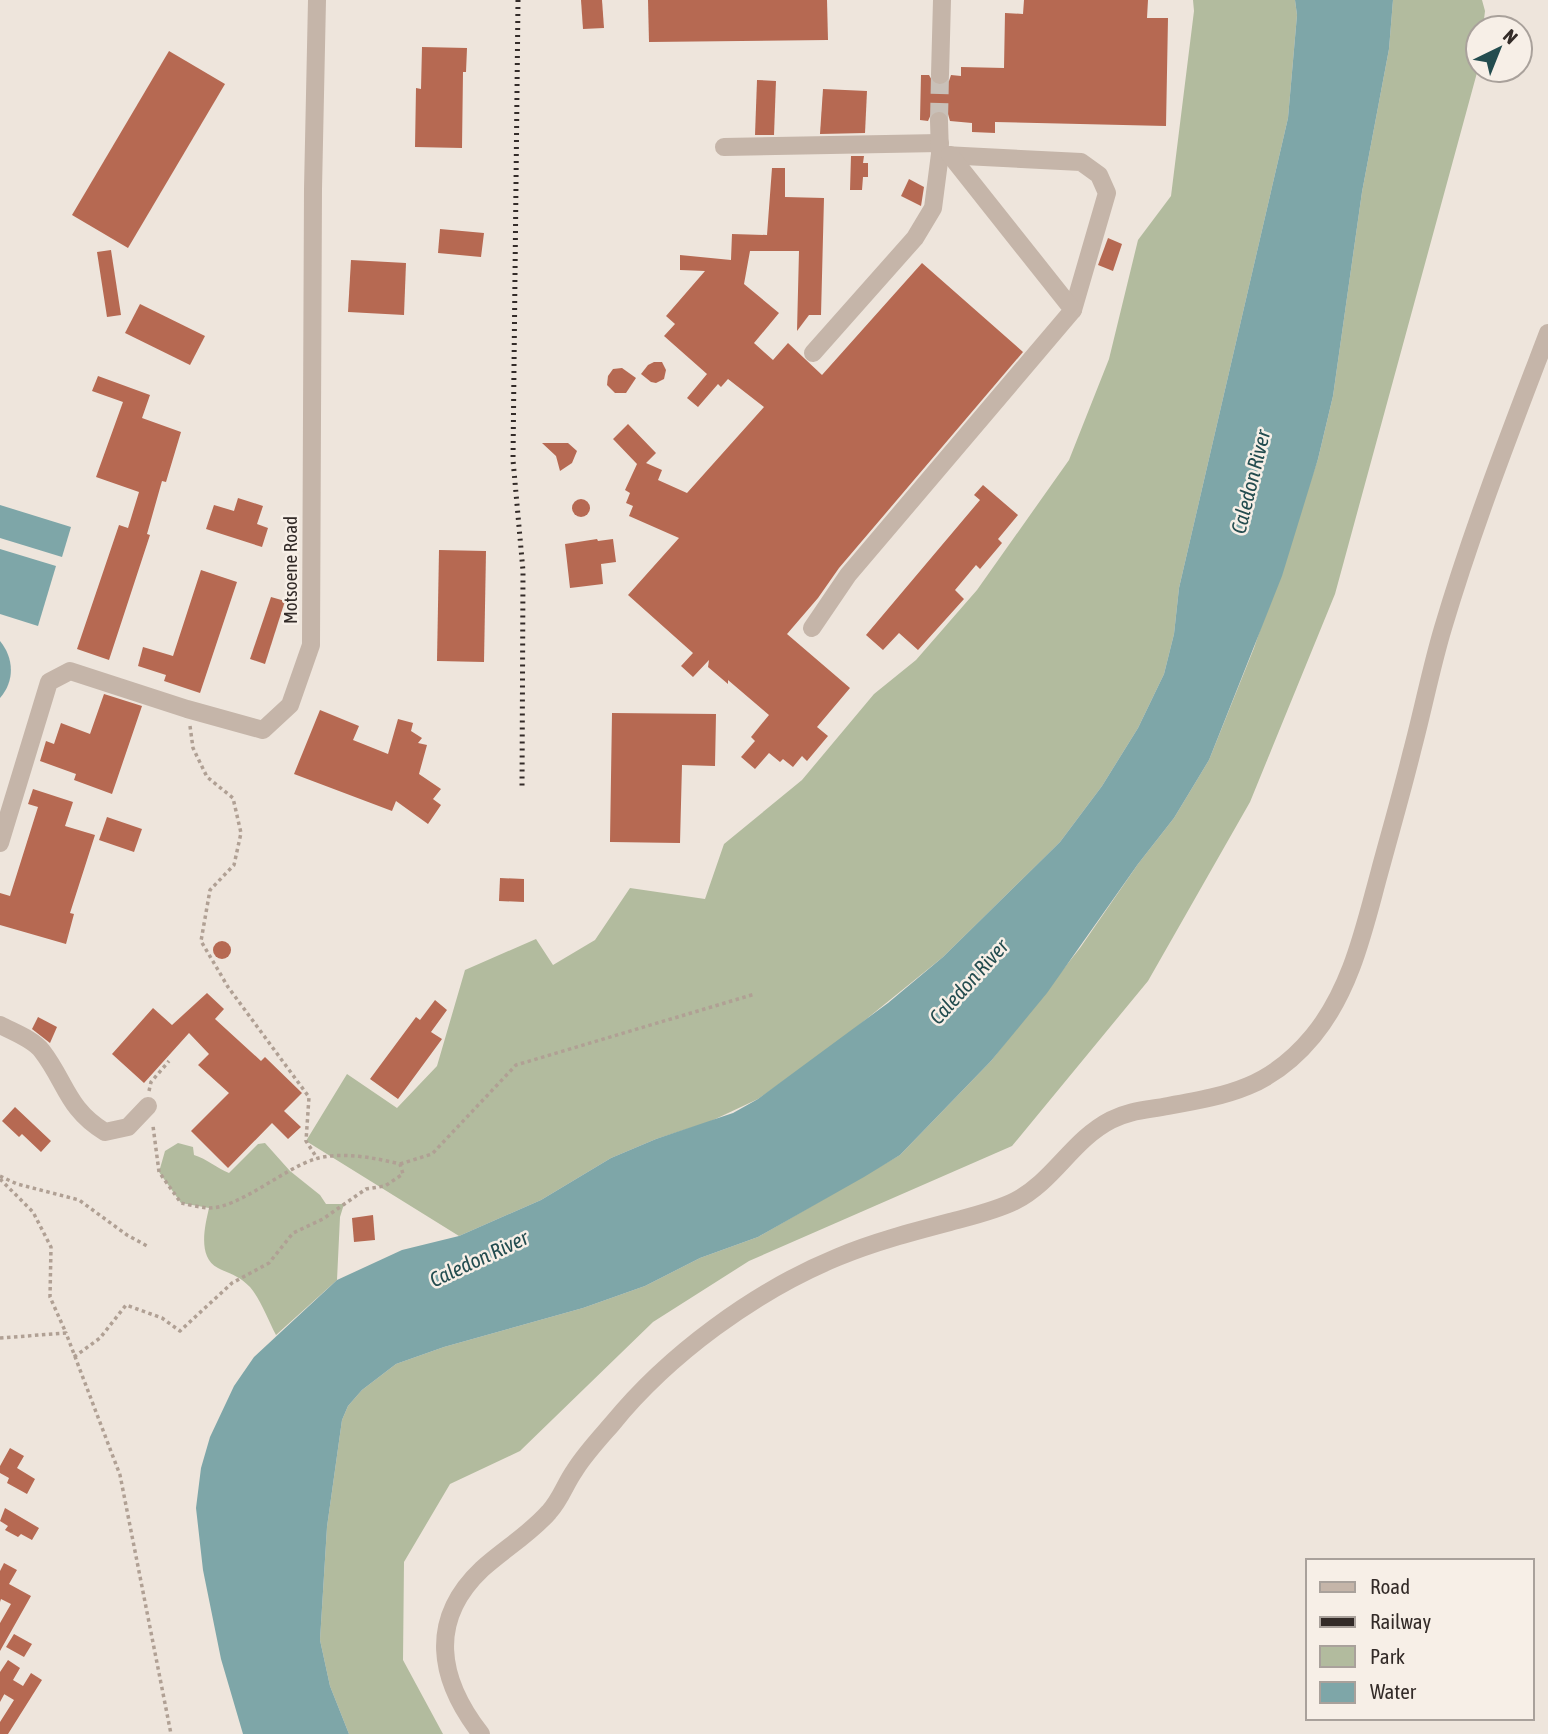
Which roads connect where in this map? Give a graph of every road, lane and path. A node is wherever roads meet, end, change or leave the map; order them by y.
1 (317, 0) edge
2 (942, 0) edge
3 (940, 75) tunnel mouth
4 (939, 121) tunnel mouth
5 (724, 147) dead end
6 (943, 151) junction
7 (1073, 310) junction
8 (1548, 332) edge
9 (813, 353) dead end
10 (812, 628) dead end
11 (187, 709) junction
12 (0, 843) edge
13 (755, 994) dead end
14 (0, 1025) edge
15 (169, 1061) dead end
16 (148, 1106) junction
17 (317, 1158) junction
18 (400, 1164) junction
19 (0, 1177) edge
20 (149, 1247) dead end
21 (66, 1333) junction
22 (0, 1338) edge
23 (74, 1357) junction
24 (171, 1734) edge
25 (481, 1734) edge

1 - 11 street, Motsoene Road
2 - 3 street
4 - 6 street
5 - 6 street
6 - 7 street
6 - 7 street
6 - 9 street
7 - 10 street
8 - 25 street
11 - 12 street, Motsoene Road
11 - 17 path
13 - 18 path
14 - 16 street
15 - 16 path
16 - 17 path
17 - 18 path
18 - 23 path
19 - 20 path
19 - 21 path
21 - 22 path
21 - 23 path
23 - 24 path

